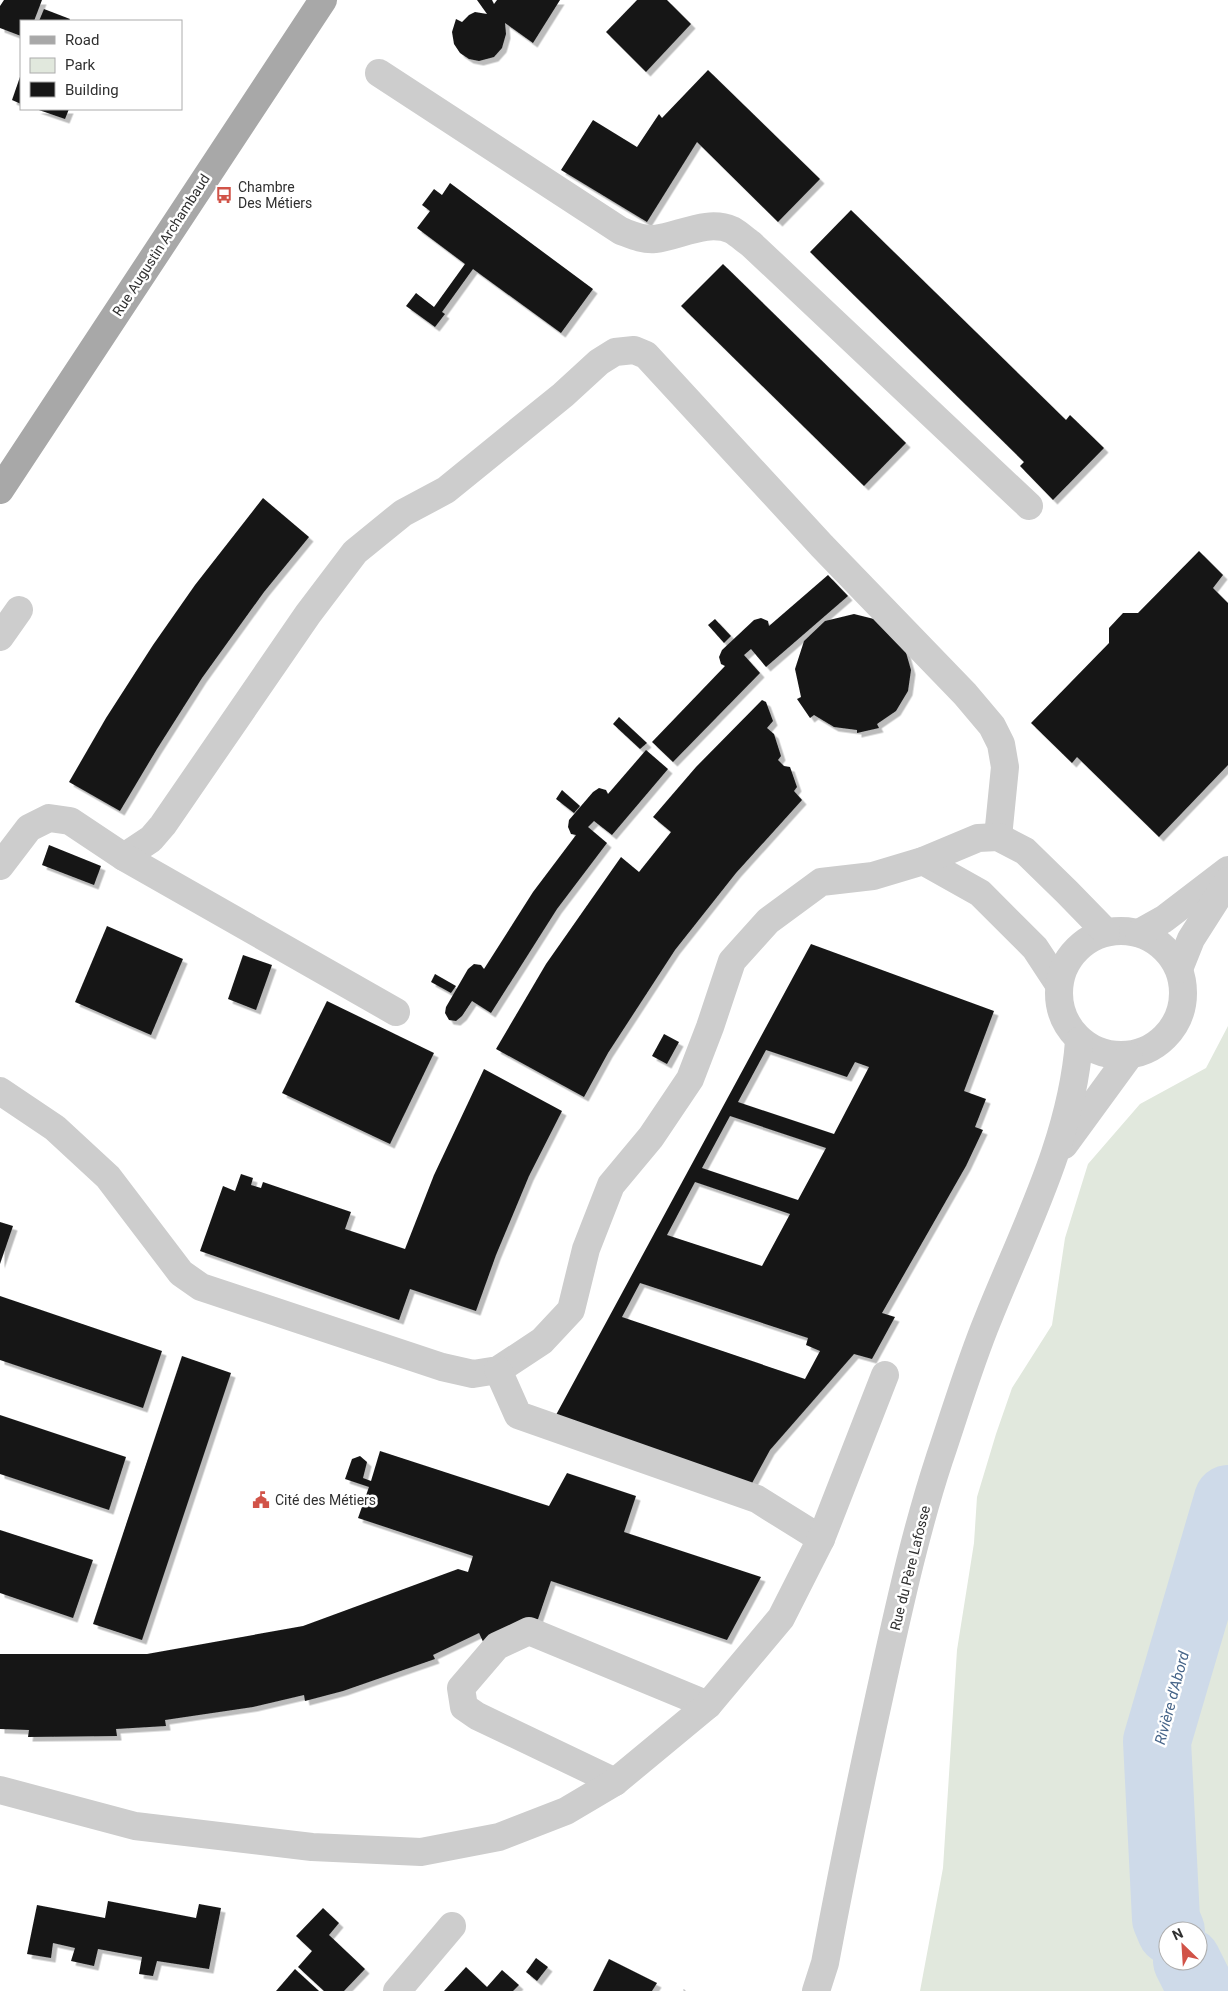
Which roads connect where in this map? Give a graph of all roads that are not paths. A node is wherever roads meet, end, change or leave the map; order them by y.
1 (323, 0) edge
2 (379, 73) dead end
3 (0, 490) edge
4 (1029, 506) dead end
5 (19, 610) dead end
6 (0, 638) edge
7 (998, 837) junction
8 (124, 857) junction
9 (923, 861) junction
10 (0, 866) edge
11 (1228, 870) edge
12 (1228, 881) edge
13 (1106, 932) junction
14 (1139, 933) junction
15 (1179, 969) junction
16 (1058, 983) junction
17 (396, 1012) dead end
18 (1078, 1041) junction
19 (1129, 1056) junction
20 (0, 1091) edge
21 (1053, 1160) junction
22 (498, 1370) junction
23 (885, 1375) dead end
24 (821, 1539) junction
25 (708, 1705) junction
26 (616, 1782) junction
27 (0, 1790) edge
28 (452, 1926) dead end
29 (397, 1991) edge
30 (816, 1991) edge

1 - 3 main road, Rue Augustin Archambaud
2 - 4 street
5 - 6 street
7 - 8 street
7 - 9 street
7 - 13 street
8 - 10 street
8 - 17 street
9 - 16 street
9 - 22 street
11 - 14 street
12 - 15 street
13 - 14 street
13 - 16 street
14 - 15 street
15 - 19 street
16 - 18 street
18 - 19 street
18 - 21 street, Rue du Père Lafosse
19 - 21 street, Rue du Père Lafosse
20 - 22 street
21 - 30 street, Rue du Père Lafosse
22 - 24 street
23 - 24 street
24 - 25 street
25 - 26 street
25 - 26 street
26 - 27 street
28 - 29 street

